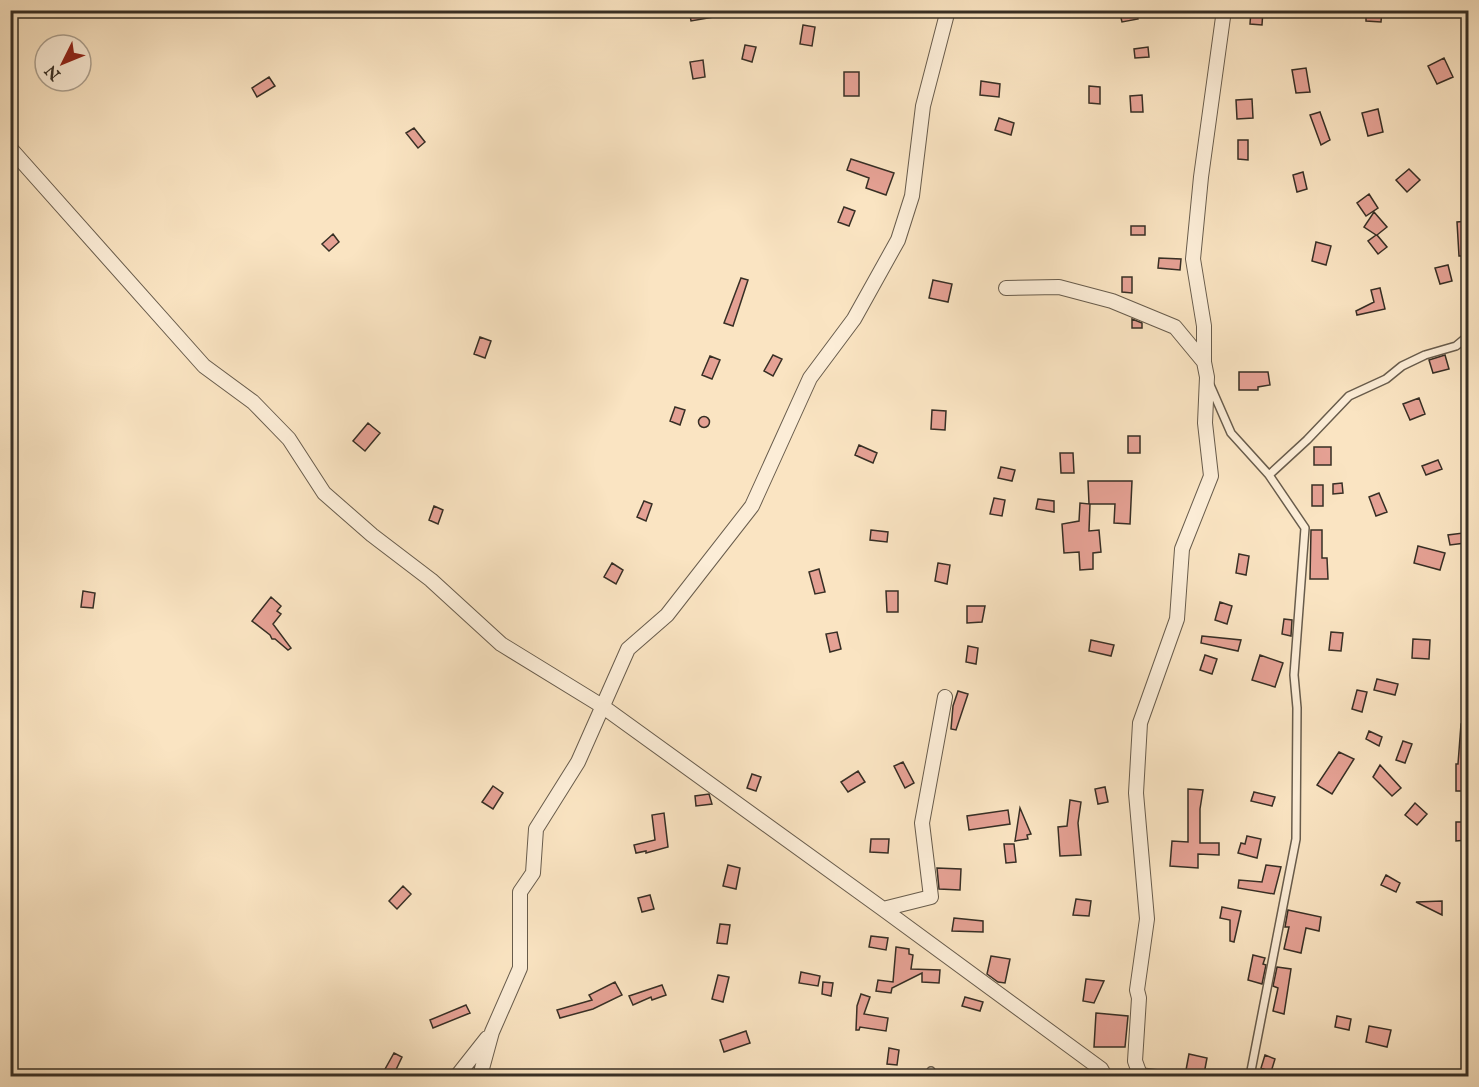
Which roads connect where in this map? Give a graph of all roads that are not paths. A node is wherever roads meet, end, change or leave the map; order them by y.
1 (948, 10) edge
2 (1224, 10) edge
3 (10, 148) edge
4 (1006, 288) dead end
5 (1468, 336) edge
6 (1204, 363) junction
7 (1207, 378) junction
8 (1269, 475) junction
9 (945, 697) dead end
10 (602, 706) junction
11 (883, 909) junction
12 (492, 1032) junction
13 (1138, 1074) edge
14 (457, 1077) edge
15 (480, 1077) edge
16 (1105, 1077) edge
17 (1174, 1077) edge
18 (1250, 1077) edge

1 - 10 street
2 - 6 street
3 - 10 street
4 - 6 street
5 - 8 lane
6 - 7 street
7 - 8 lane
7 - 13 street
8 - 18 lane
9 - 11 street
10 - 11 street
10 - 12 street
11 - 16 street
12 - 14 street
12 - 15 street
13 - 17 lane

